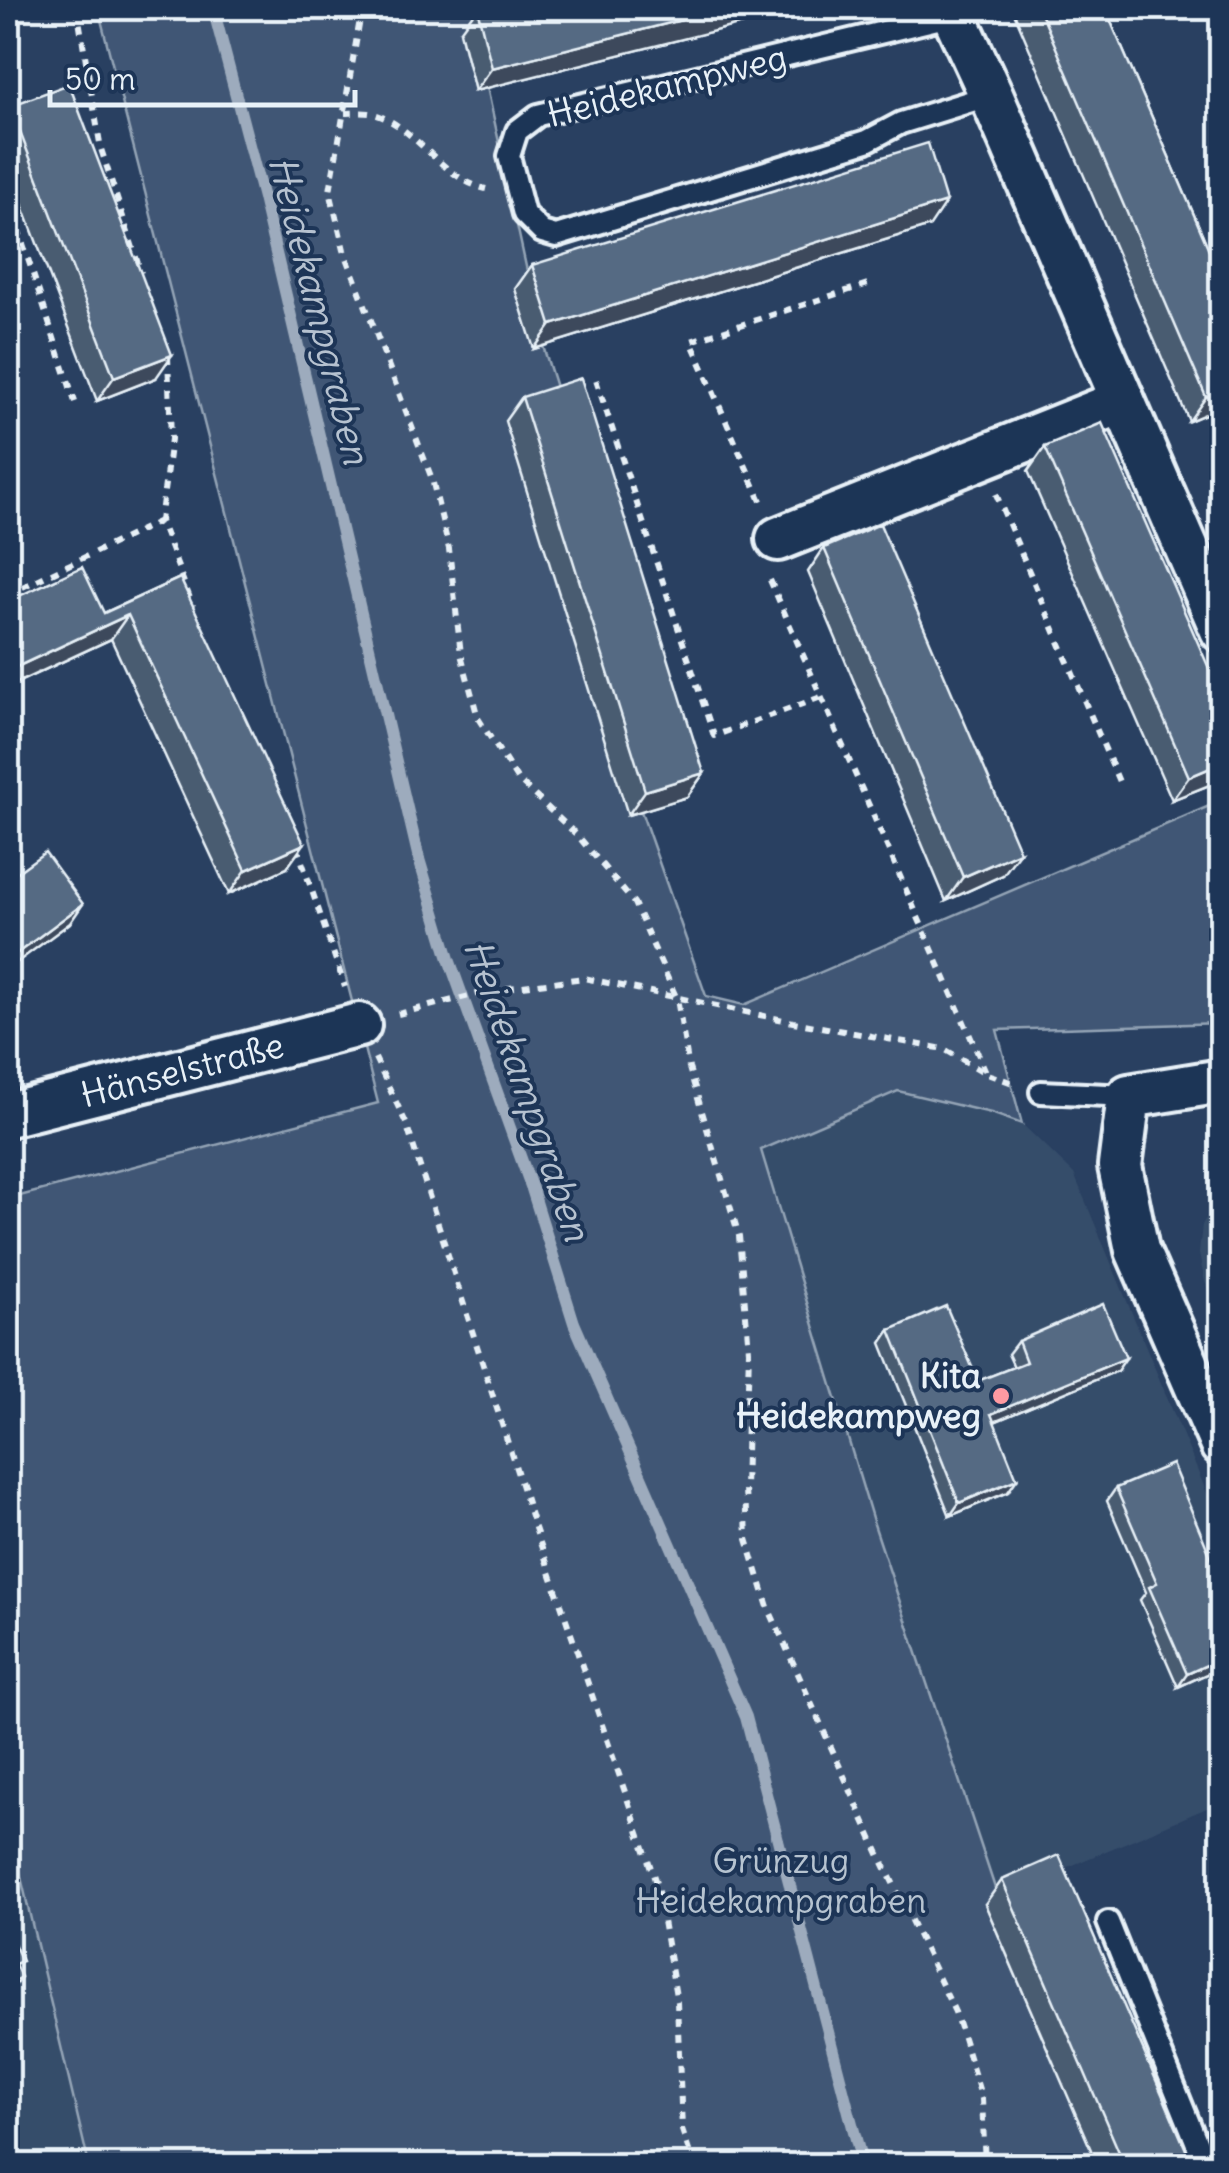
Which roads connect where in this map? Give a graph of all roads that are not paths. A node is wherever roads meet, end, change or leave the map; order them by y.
1 (954, 15) joint
2 (992, 95) junction
3 (1123, 401) junction
4 (772, 556) road end
5 (1222, 630) edge
6 (376, 1020) road end
7 (1222, 1081) edge
8 (1042, 1092) road end
9 (1129, 1096) junction
10 (8, 1115) edge
11 (1222, 1445) edge
12 (1108, 1922) dead end
13 (1206, 2166) edge

1 - 2 street, Heidekampweg
1 - 2 lane, Heidekampweg
2 - 3 street, Heidekampweg
3 - 4 street
3 - 5 street, Heidekampweg
6 - 10 street, Hänselstraße
7 - 9 street
8 - 9 lane
9 - 11 street
12 - 13 lane

